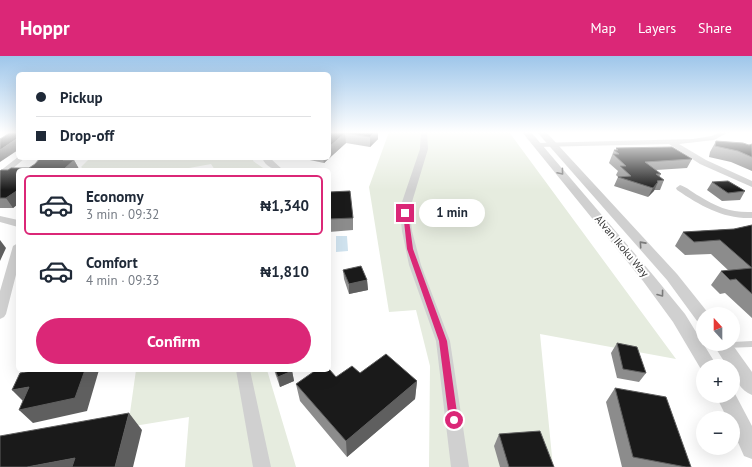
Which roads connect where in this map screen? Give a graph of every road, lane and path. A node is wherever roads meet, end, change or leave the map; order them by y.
1 (424, 151) edge
2 (542, 151) edge
3 (559, 151) edge
4 (686, 151) edge
5 (19, 160) edge
6 (267, 160) edge
7 (276, 168) edge
8 (0, 176) edge
9 (752, 184) edge
10 (680, 188) dead end
11 (752, 215) edge
12 (0, 219) edge
13 (16, 223) edge
14 (16, 254) edge
15 (696, 308) edge
16 (0, 314) edge
17 (740, 344) edge
18 (752, 344) edge
19 (727, 351) edge
20 (704, 359) edge
21 (243, 372) edge
22 (752, 387) edge
23 (730, 403) edge
24 (752, 448) edge
25 (262, 467) edge
26 (460, 467) edge

1 - 26 street
2 -> 20 street, Alvan Ikoku Way
15 -> 3 street, Alvan Ikoku Way
4 - 9 street
5 - 8 street
6 - 7 street
10 - 11 street
12 - 13 street
14 - 16 street
17 - 18 lane
19 - 22 street
21 - 25 street
23 - 24 street

